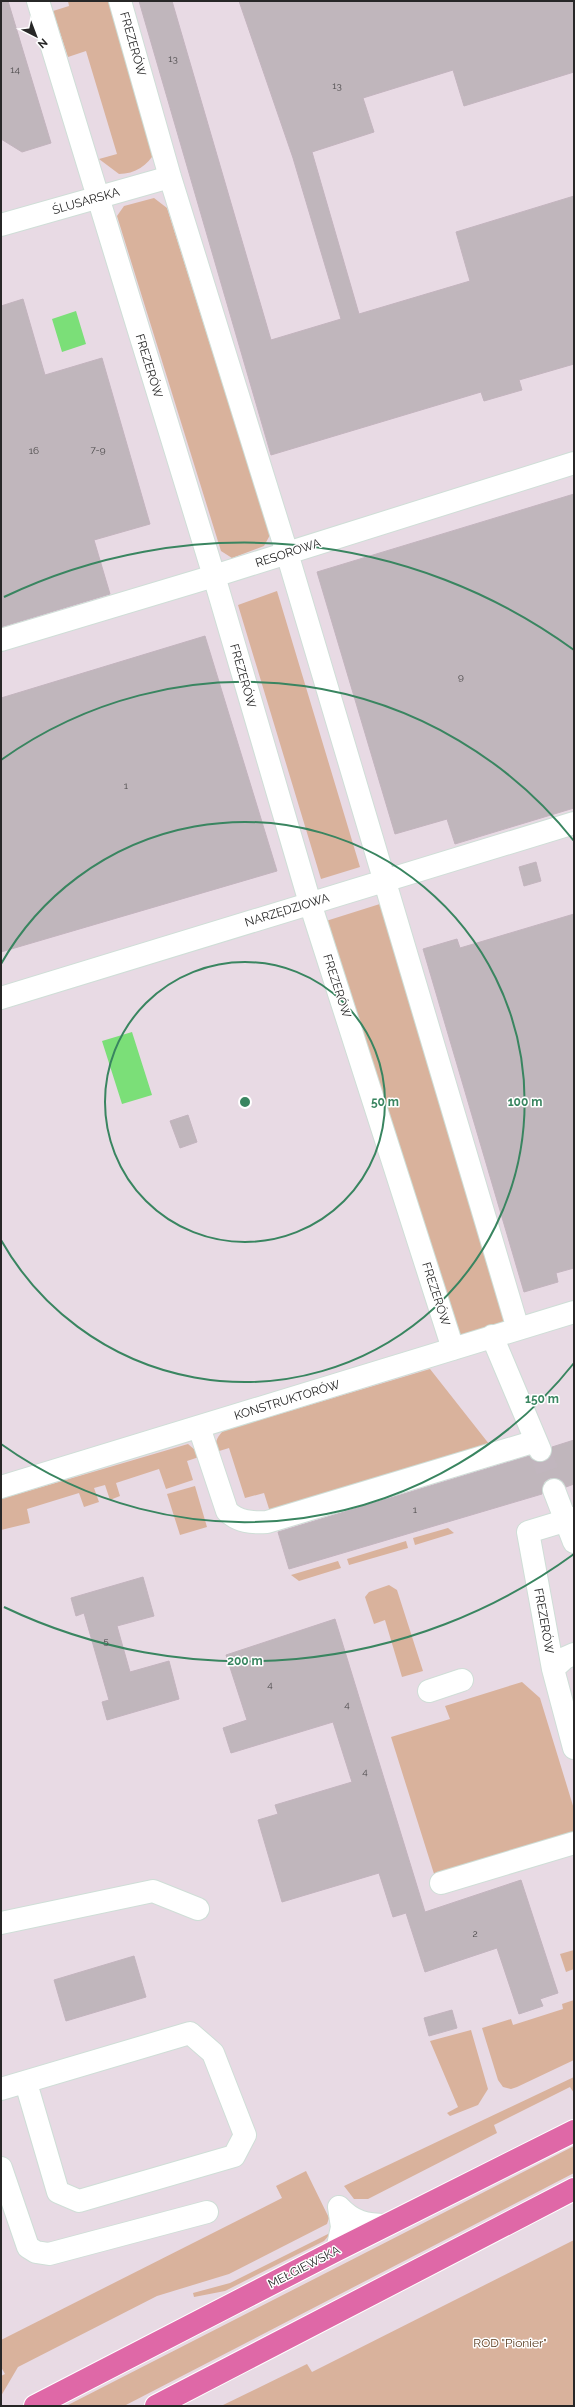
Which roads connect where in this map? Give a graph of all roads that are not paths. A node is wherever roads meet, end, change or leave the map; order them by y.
1 (38, 1) edge
2 (120, 1) edge
3 (170, 177) junction
4 (97, 198) junction
5 (1, 225) edge
6 (574, 463) edge
7 (287, 553) junction
8 (214, 576) junction
9 (1, 640) edge
10 (574, 823) edge
11 (385, 880) junction
12 (310, 903) junction
13 (1, 998) edge
14 (574, 1312) edge
15 (518, 1329) junction
16 (492, 1336) junction
17 (453, 1349) junction
18 (199, 1427) junction
19 (1, 1487) edge
20 (554, 1490) tunnel mouth
21 (570, 1519) edge
22 (574, 1542) edge
23 (574, 1654) edge
24 (553, 1669) junction
25 (462, 1680) dead end
26 (429, 1691) dead end
27 (574, 1748) edge
28 (574, 1843) edge
29 (440, 1883) dead end
30 (198, 1909) dead end
31 (1, 1923) edge
32 (26, 2083) junction
33 (1, 2089) edge
34 (574, 2131) edge
35 (1, 2168) edge
36 (574, 2189) edge
37 (207, 2212) dead end
38 (386, 2225) junction
39 (338, 2250) junction
40 (36, 2406) edge
41 (156, 2406) edge

1 - 4 street, FREZERÓW
2 - 3 street, FREZERÓW
3 - 4 street, ŚLUSARSKA
3 - 7 street, FREZERÓW
4 - 5 street, ŚLUSARSKA
4 - 8 street, FREZERÓW
6 - 7 street, RESOROWA
7 - 8 street, RESOROWA
7 - 11 street, FREZERÓW
8 - 9 street, RESOROWA
8 - 12 street, FREZERÓW
10 - 11 street, NARZĘDZIOWA
11 - 12 street, NARZĘDZIOWA
11 - 15 street, FREZERÓW
12 - 13 street, NARZĘDZIOWA
12 - 17 street, FREZERÓW
14 - 15 street, KONSTRUKTORÓW
15 - 16 street, KONSTRUKTORÓW
16 - 17 street, KONSTRUKTORÓW
16 - 18 street
17 - 18 street, KONSTRUKTORÓW
18 - 19 street, KONSTRUKTORÓW
20 - 21 street
21 - 22 street
21 - 24 street, FREZERÓW
23 - 24 street
24 - 27 street, FREZERÓW
25 - 26 street
28 - 29 street
30 - 31 street
32 - 32 street
32 - 33 street
34 - 38 main road, MEŁGIEWSKA
35 - 37 street
36 - 41 main road
38 - 39 main road, MEŁGIEWSKA
38 - 39 street
39 - 40 main road, MEŁGIEWSKA

